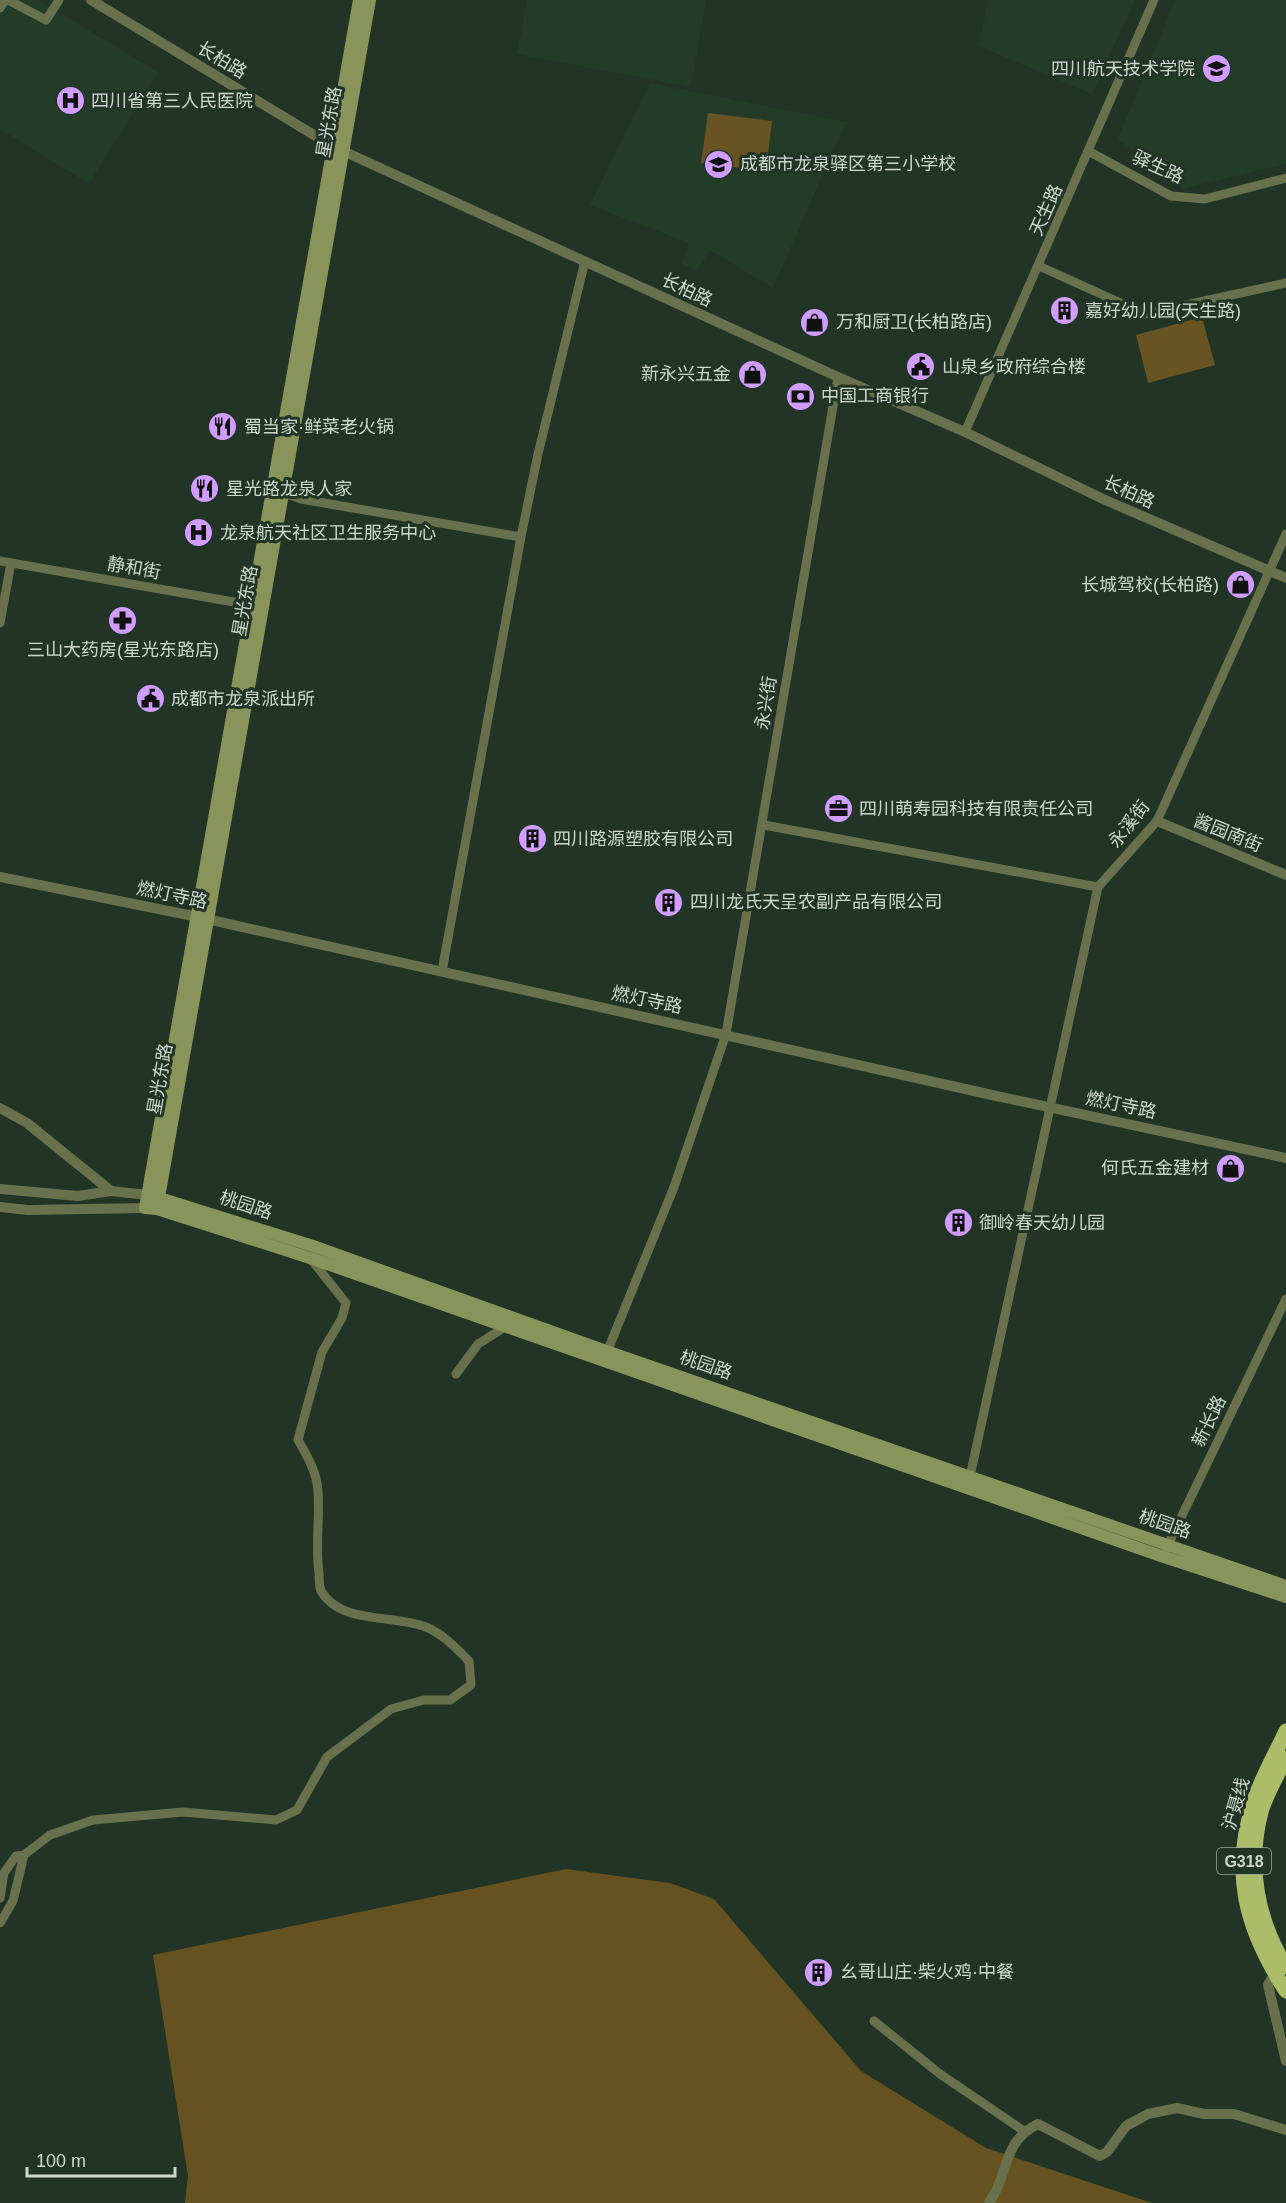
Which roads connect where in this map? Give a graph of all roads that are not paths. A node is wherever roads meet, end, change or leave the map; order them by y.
1 (6, 0) edge
2 (59, 0) edge
3 (91, 0) edge
4 (359, 0) edge
5 (370, 0) edge
6 (1154, 0) edge
7 (0, 8) edge
8 (337, 148) junction
9 (1090, 152) junction
10 (1286, 178) edge
11 (585, 261) junction
12 (1039, 266) junction
13 (1286, 283) edge
14 (838, 377) junction
15 (965, 432) junction
16 (284, 493) junction
17 (1286, 534) edge
18 (521, 537) junction
19 (0, 561) edge
20 (10, 563) junction
21 (1269, 571) junction
22 (1286, 578) edge
23 (257, 606) junction
24 (0, 623) edge
25 (1157, 821) junction
26 (764, 825) junction
27 (1286, 874) edge
28 (0, 877) edge
29 (1098, 887) junction
30 (203, 918) junction
31 (442, 971) junction
32 (726, 1034) junction
33 (1050, 1107) junction
34 (0, 1108) edge
35 (1286, 1158) edge
36 (0, 1189) edge
37 (111, 1191) junction
38 (152, 1202) junction
39 (0, 1207) edge
40 (310, 1258) junction
41 (1286, 1299) edge
42 (505, 1327) junction
43 (605, 1357) junction
44 (456, 1374) dead end
45 (969, 1481) junction
46 (1169, 1545) junction
47 (1161, 1556) junction
48 (1286, 1586) edge
49 (1286, 1597) edge
50 (1286, 1731) edge
51 (1286, 1758) edge
52 (24, 1855) junction
53 (0, 1898) edge
54 (0, 1923) edge
55 (1280, 1970) edge
56 (1286, 1991) edge
57 (874, 2021) dead end
58 (1286, 2061) edge
59 (1286, 2130) edge
60 (1024, 2131) junction
61 (989, 2203) edge

1 - 2 street
1 - 7 street
3 - 8 street, 长柏路
4 - 8 main road, 星光东路
5 - 8 main road, 星光东路
6 - 9 street, 天生路
8 - 11 street, 长柏路
8 - 16 main road, 星光东路
8 - 23 main road, 星光东路
9 - 10 street, 驿生路
9 - 12 street, 天生路
11 - 14 street, 长柏路
11 - 18 street
12 - 13 street
12 - 15 street, 天生路
14 - 15 street, 长柏路
14 - 26 street, 永兴街
15 - 21 street, 长柏路
16 - 18 street
16 - 23 main road, 星光东路
17 - 21 street, 永溪街
18 - 31 street
19 - 20 street, 静和街
20 - 23 street, 静和街
20 - 24 street
21 - 22 street, 长柏路
21 - 25 street, 永溪街
23 - 30 main road, 星光东路
25 - 27 street, 酱园南街
25 - 29 street, 永溪街
26 - 29 street
26 - 32 street, 永兴街
28 - 30 street, 燃灯寺路
29 - 33 street, 永溪街
30 - 31 street, 燃灯寺路
30 - 38 main road, 星光东路
31 - 32 street, 燃灯寺路
32 - 33 street, 燃灯寺路
32 - 43 street, 永兴街
33 - 35 street, 燃灯寺路
33 - 45 street, 永溪街
34 - 37 street
36 - 37 street, 桃园路
37 - 38 street, 桃园路
38 - 39 street
38 - 40 main road
38 - 43 main road, 桃园路
40 - 42 main road
40 - 52 street
41 - 46 street, 新长路
42 - 43 main road
42 - 44 street
43 - 45 main road, 桃园路
45 - 46 main road, 桃园路
45 - 47 main road
46 - 47 street, 新长路
46 - 48 main road, 桃园路
47 - 49 main road
50 - 55 highway, 沪聂线 / G318
51 - 55 highway, G318
52 - 53 street
52 - 54 street
55 - 56 highway, 沪聂线 / G318
55 - 58 street
57 - 60 street
59 - 60 street
60 - 61 street

